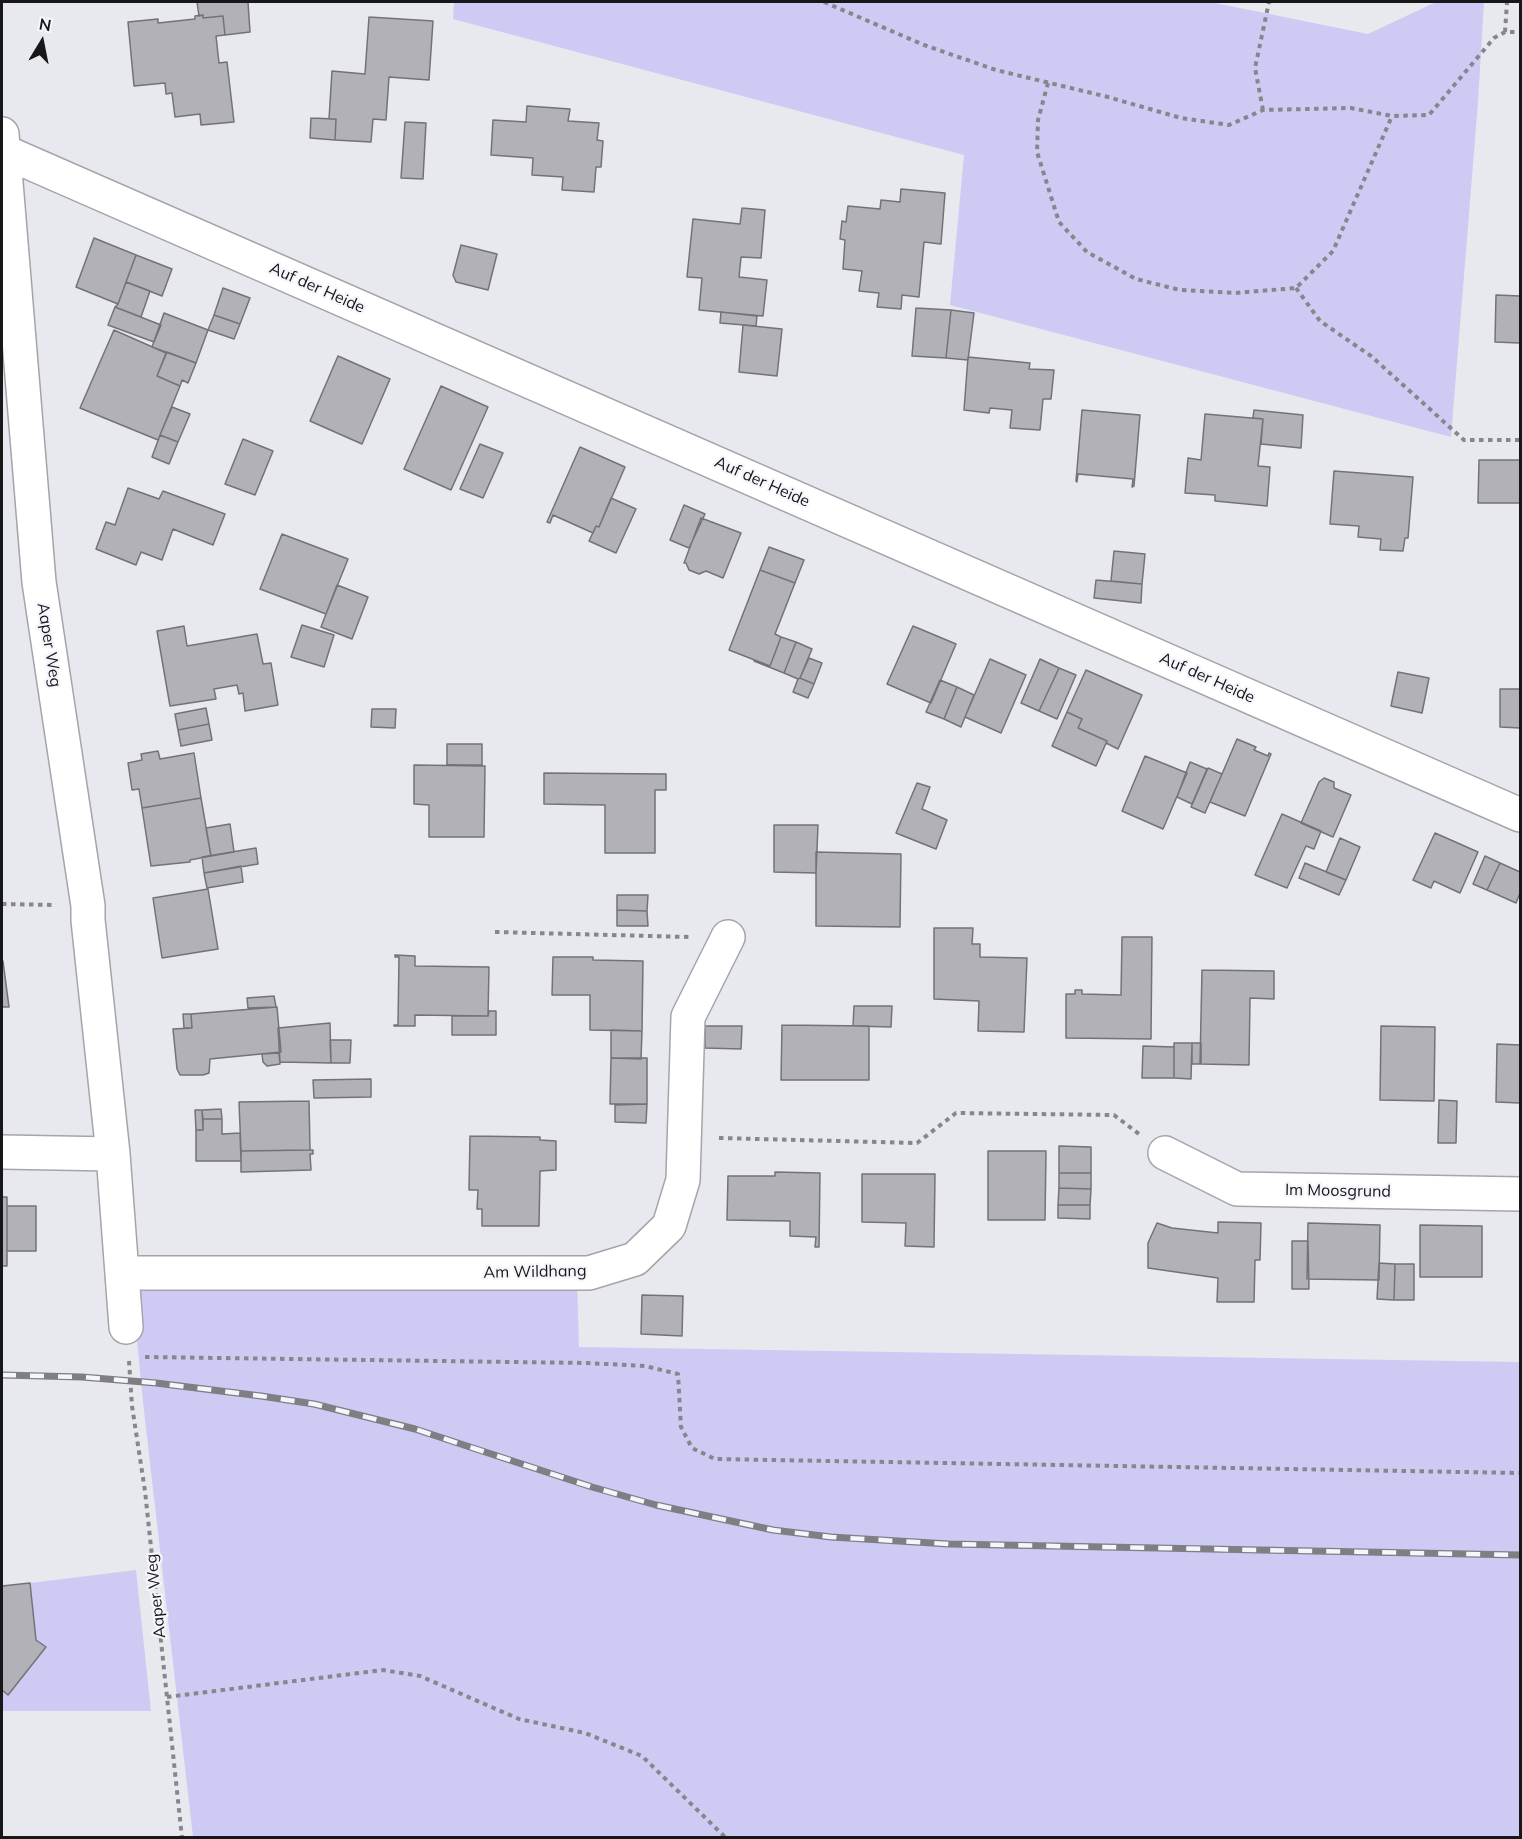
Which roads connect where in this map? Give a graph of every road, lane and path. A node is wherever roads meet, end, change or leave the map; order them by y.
1 (824, 2) edge
2 (1269, 2) edge
3 (1507, 2) edge
4 (1505, 32) junction
5 (1521, 32) edge
6 (1048, 83) junction
7 (1263, 110) junction
8 (1392, 116) junction
9 (2, 142) edge
10 (1296, 288) junction
11 (1521, 440) edge
12 (1521, 815) edge
13 (2, 904) edge
14 (88, 906) junction
15 (495, 932) dead end
16 (728, 938) joint
17 (685, 1138) junction
18 (2, 1152) edge
19 (1165, 1153) joint
20 (113, 1154) junction
21 (1521, 1194) edge
22 (122, 1273) junction
23 (131, 1346) junction
24 (1521, 1473) edge
25 (166, 1697) junction
26 (183, 1838) edge
27 (726, 1838) edge

1 - 6 path
2 - 7 path
3 - 4 path
4 - 5 path
4 - 8 path
6 - 7 path
6 - 10 path
7 - 8 path
8 - 10 path
9 - 12 street, Auf der Heide
9 - 14 street, Aaper Weg
10 - 11 path
13 - 14 path
14 - 20 street, Aaper Weg
15 - 16 path
16 - 17 street, Am Wildhang
17 - 19 path
17 - 22 street, Am Wildhang
18 - 20 street
19 - 21 street, Im Moosgrund
20 - 22 street, Aaper Weg
22 - 23 street, Aaper Weg
23 - 24 path
23 - 25 path, Aaper Weg
25 - 26 path, Aaper Weg
25 - 27 path

